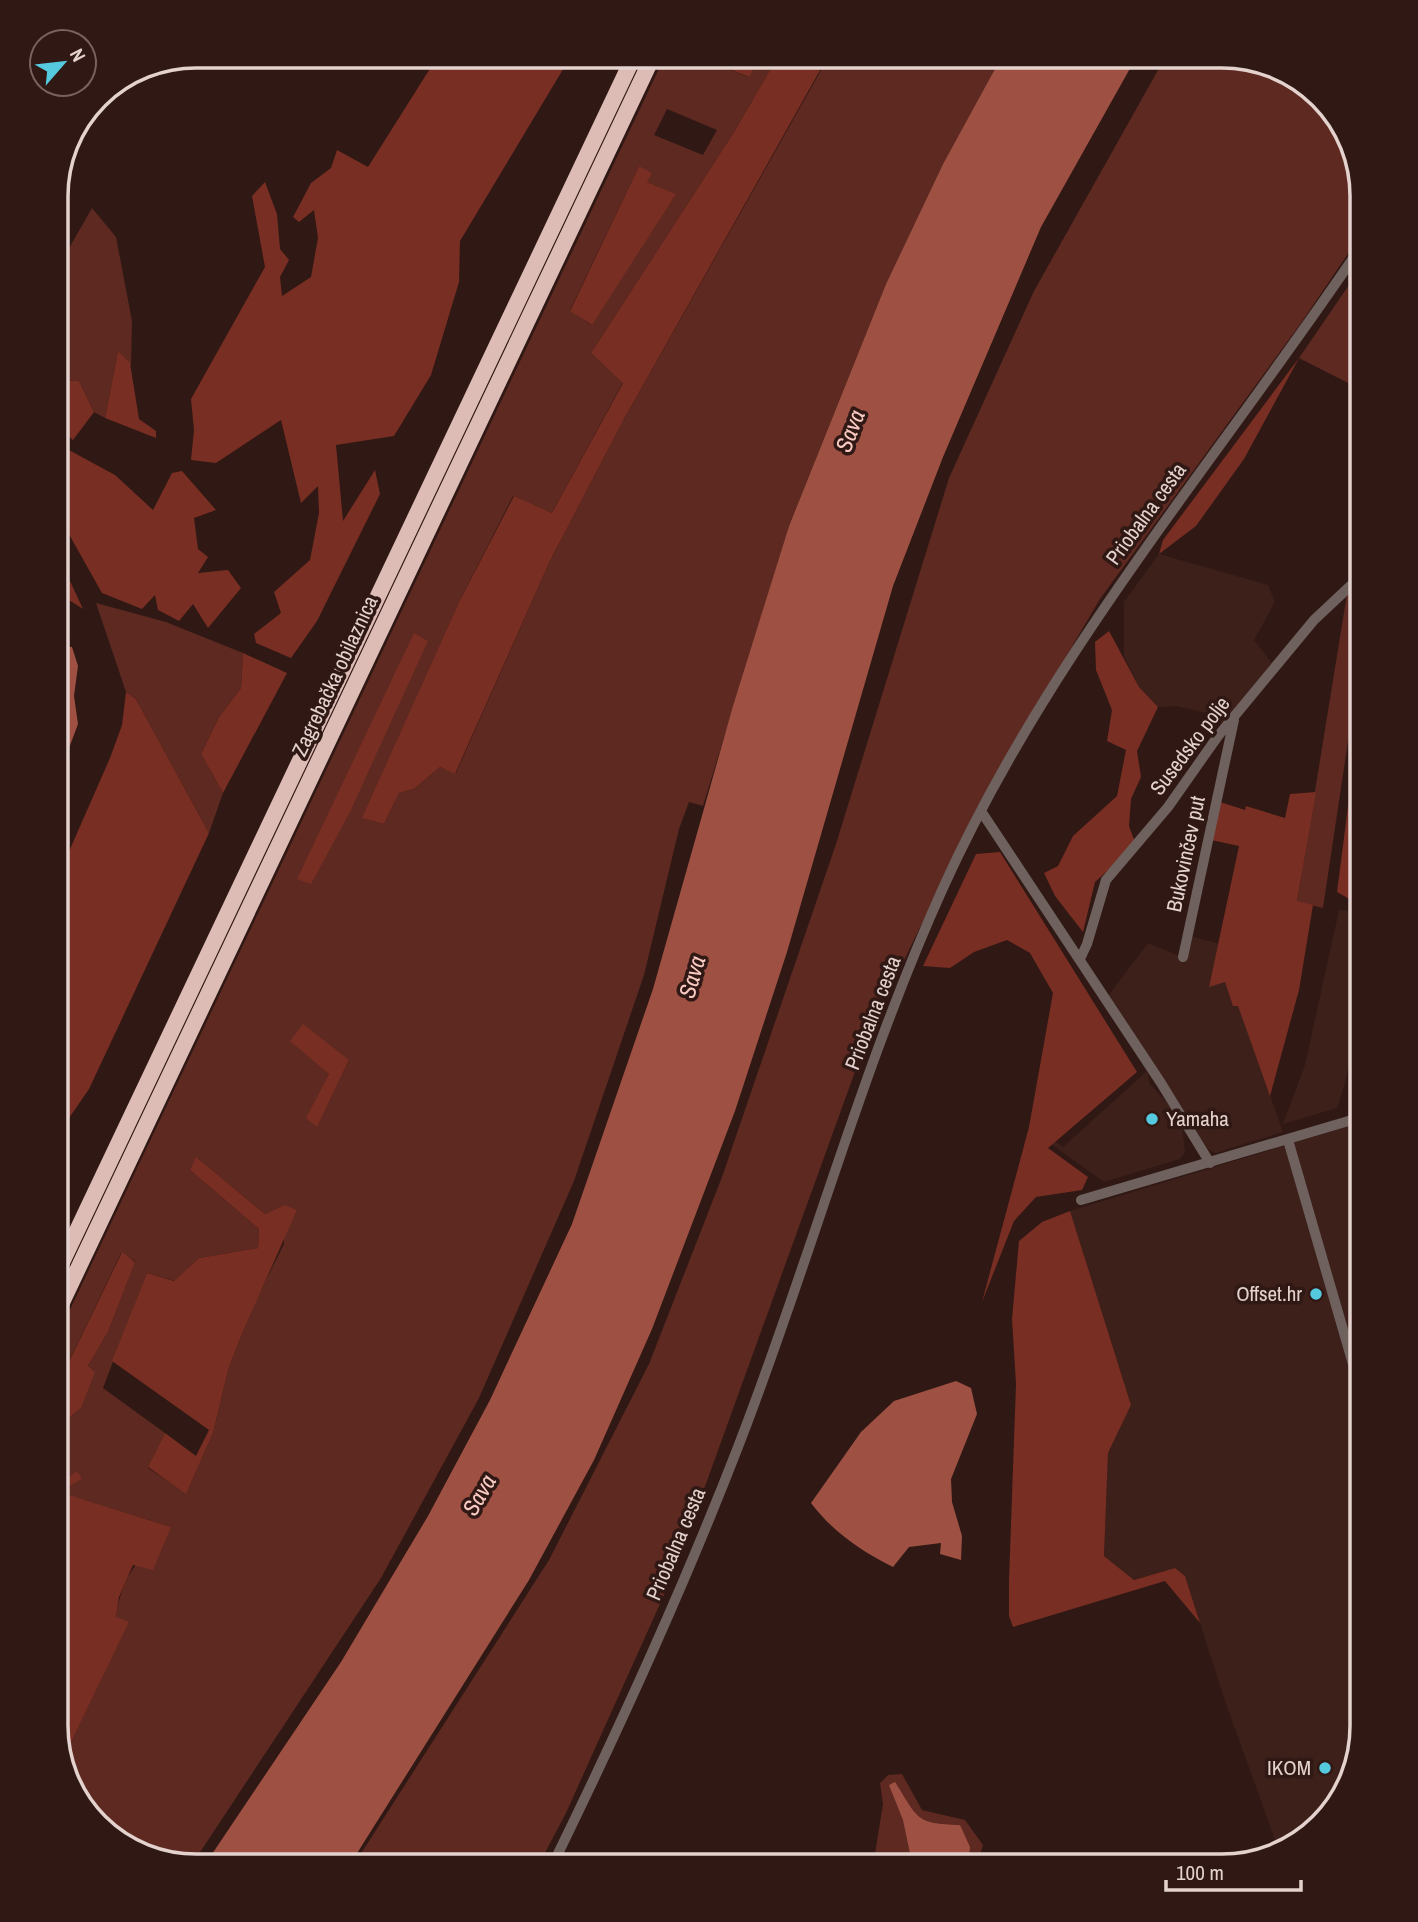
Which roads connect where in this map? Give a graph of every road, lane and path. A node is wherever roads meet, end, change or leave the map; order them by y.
1 (628, 69) edge
2 (647, 69) edge
3 (1350, 262) edge
4 (1350, 586) edge
5 (1234, 717) junction
6 (981, 811) junction
7 (1183, 957) dead end
8 (1080, 959) junction
9 (1350, 1121) edge
10 (1288, 1140) junction
11 (1210, 1163) junction
12 (1081, 1200) dead end
13 (68, 1249) edge
14 (68, 1289) edge
15 (1350, 1354) edge
16 (558, 1853) edge

1 - 13 highway, Zagrebačka obilaznica
2 - 14 highway, Zagrebačka obilaznica
3 - 6 street, Priobalna cesta
4 - 5 street, Susedsko polje
5 - 7 street, Bukovinčev put
5 - 8 street, Susedsko polje
6 - 8 street
6 - 16 street, Priobalna cesta
8 - 11 street
9 - 10 street
10 - 11 street
10 - 15 street
11 - 12 street

